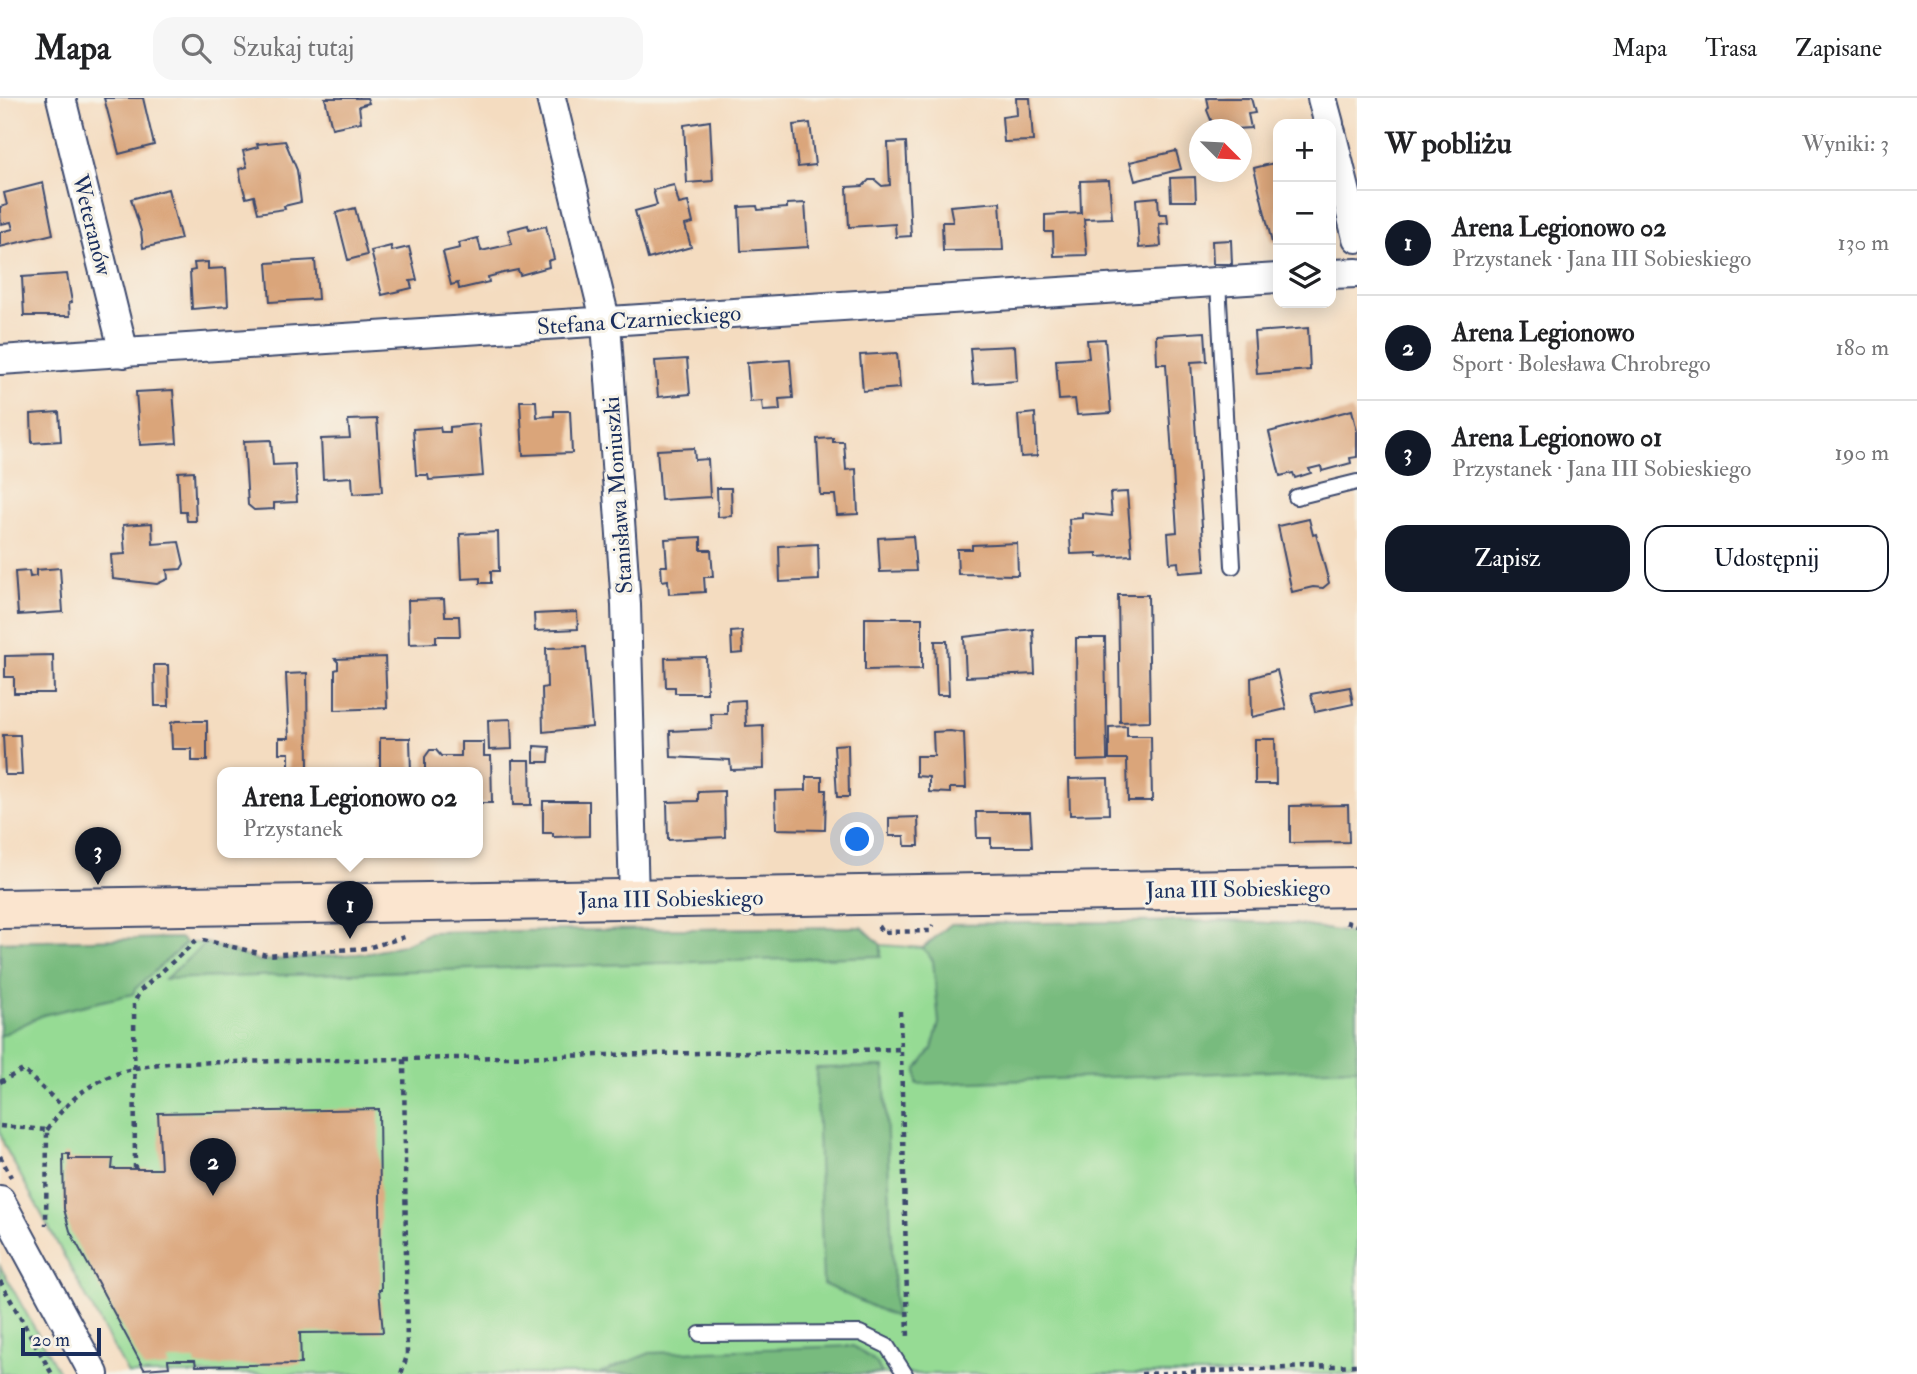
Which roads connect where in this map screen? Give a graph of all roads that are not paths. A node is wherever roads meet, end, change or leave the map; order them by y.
1 (61, 98) edge
2 (551, 98) edge
3 (1322, 98) edge
4 (1328, 119) edge
5 (1336, 152) edge
6 (1357, 238) edge
7 (1357, 273) edge
8 (1336, 274) edge
9 (1273, 278) edge
10 (1218, 282) junction
11 (606, 323) junction
12 (124, 353) junction
13 (0, 360) edge
14 (1357, 482) edge
15 (1296, 497) dead end
16 (1233, 566) dead end
17 (1352, 890) edge
18 (634, 899) junction
19 (0, 909) edge
20 (0, 1200) edge
21 (700, 1334) dead end
22 (904, 1372) edge
23 (94, 1374) edge

1 - 12 street, Weteranów
2 - 11 street, Stanisława Moniuszki
3 - 4 street
5 - 6 street
7 - 8 street
9 - 10 street, Stefana Czarnieckiego
10 - 11 street, Stefana Czarnieckiego
10 - 16 lane
11 - 12 street, Stefana Czarnieckiego
11 - 18 street, Stanisława Moniuszki
12 - 13 street, Stefana Czarnieckiego
14 - 15 lane
17 - 18 street, Jana III Sobieskiego
18 - 19 street, Jana III Sobieskiego
20 - 23 street
21 - 22 lane

